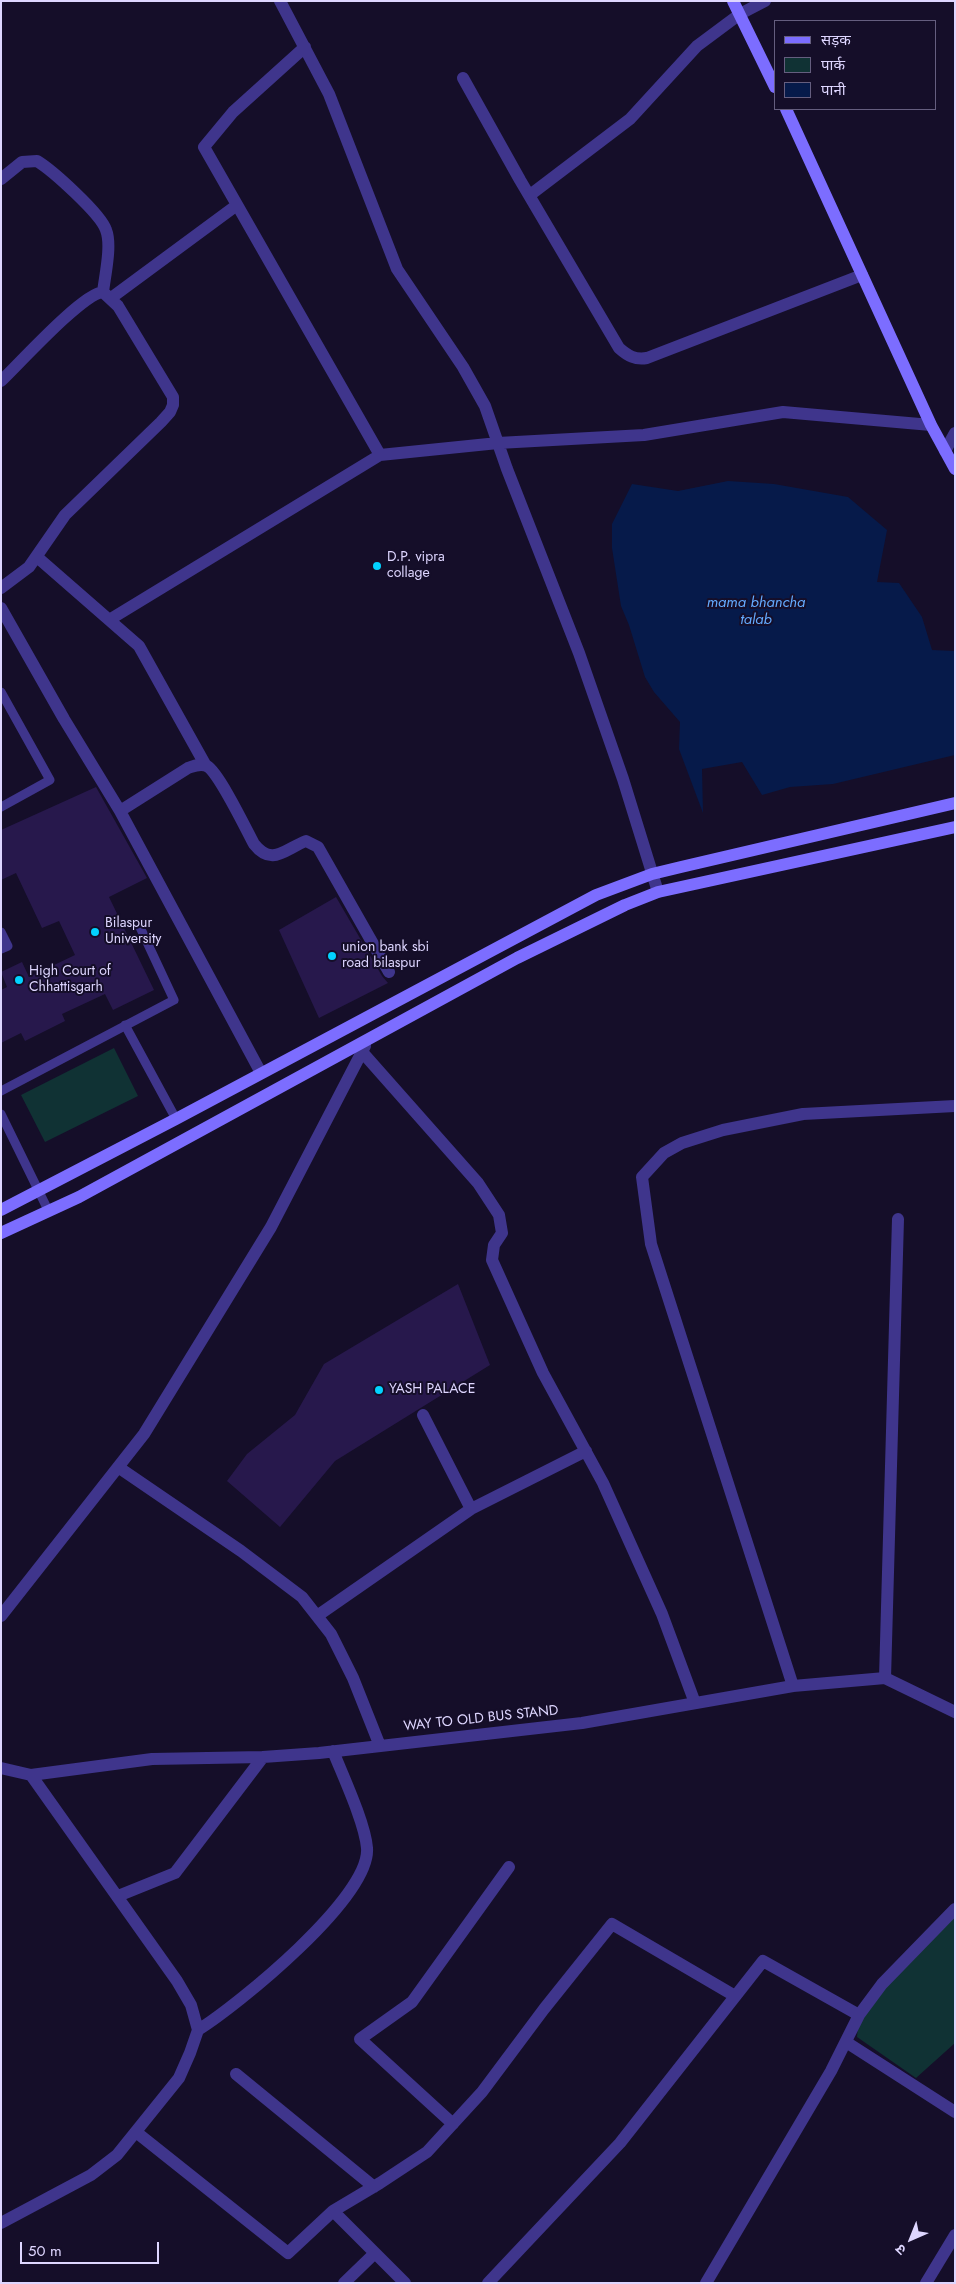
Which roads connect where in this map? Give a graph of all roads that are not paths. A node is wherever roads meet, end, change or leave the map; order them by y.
1 (280, 1) edge
2 (733, 1) edge
3 (765, 1) edge
4 (740, 14) junction
5 (305, 47) junction
6 (463, 78) dead end
7 (774, 84) edge
8 (786, 110) edge
9 (1, 179) edge
10 (530, 195) junction
11 (237, 205) junction
12 (862, 275) junction
13 (107, 295) junction
14 (1, 381) edge
15 (931, 425) junction
16 (955, 433) edge
17 (498, 443) junction
18 (944, 451) junction
19 (380, 455) junction
20 (955, 469) edge
21 (37, 557) junction
22 (1, 588) edge
23 (1, 608) edge
24 (109, 620) junction
25 (1, 692) edge
26 (206, 766) junction
27 (955, 803) edge
28 (1, 806) edge
29 (120, 811) junction
30 (955, 827) edge
31 (652, 874) junction
32 (658, 892) junction
33 (140, 925) dead end
34 (1, 932) edge
35 (1, 949) edge
36 (389, 972) dead end
37 (125, 1025) junction
38 (365, 1047) junction
39 (261, 1073) junction
40 (1, 1091) edge
41 (955, 1106) edge
42 (1, 1114) edge
43 (176, 1119) junction
44 (40, 1191) junction
45 (1, 1210) edge
46 (48, 1210) junction
47 (898, 1219) dead end
48 (1, 1233) edge
49 (423, 1415) dead end
50 (586, 1451) junction
51 (118, 1467) junction
52 (471, 1509) junction
53 (1, 1616) edge
54 (317, 1616) junction
55 (885, 1678) junction
56 (793, 1686) junction
57 (695, 1703) junction
58 (955, 1712) edge
59 (380, 1746) junction
60 (334, 1751) junction
61 (263, 1757) junction
62 (1, 1768) edge
63 (31, 1775) junction
64 (509, 1867) dead end
65 (118, 1896) junction
66 (955, 1909) edge
67 (735, 1996) junction
68 (860, 2015) junction
69 (198, 2030) junction
70 (846, 2042) junction
71 (236, 2074) dead end
72 (955, 2112) edge
73 (453, 2124) junction
74 (136, 2132) junction
75 (374, 2187) junction
76 (333, 2211) junction
77 (1, 2223) edge
78 (955, 2235) edge
79 (375, 2253) junction
80 (344, 2283) edge
81 (405, 2283) edge
82 (488, 2283) edge
83 (706, 2283) edge
84 (926, 2283) edge

1 - 5 street
2 - 4 main road
3 - 4 street
4 - 7 main road
4 - 10 street
5 - 11 street
5 - 17 street
6 - 10 street
8 - 12 main road
9 - 13 street
10 - 12 street
11 - 13 street
11 - 19 street
12 - 15 main road
13 - 14 street
13 - 21 street
15 - 17 street
15 - 18 main road
16 - 18 street
17 - 19 street
17 - 31 street
18 - 20 main road
19 - 24 street
21 - 22 street
21 - 24 street
23 - 29 street
24 - 26 street
25 - 28 lane
26 - 29 street
26 - 36 street
27 - 31 main road
29 - 39 street
30 - 32 main road
31 - 32 street
31 - 39 main road
32 - 38 main road
33 - 37 lane
34 - 35 lane
37 - 40 lane
37 - 43 lane
38 - 46 main road
38 - 50 street
38 - 51 street
39 - 43 main road
41 - 56 street
42 - 44 lane
43 - 44 main road
44 - 45 main road
44 - 46 lane
46 - 48 main road
47 - 55 street
49 - 52 street
50 - 52 street
50 - 57 street
51 - 53 street
51 - 54 street
52 - 54 street
54 - 59 street
55 - 56 street, WAY TO OLD BUS STAND
55 - 58 street
56 - 57 street, WAY TO OLD BUS STAND
57 - 59 street, WAY TO OLD BUS STAND
59 - 60 street, WAY TO OLD BUS STAND
60 - 61 street, WAY TO OLD BUS STAND
60 - 69 street
61 - 63 street, WAY TO OLD BUS STAND
61 - 65 street
62 - 63 street, WAY TO OLD BUS STAND
63 - 65 street
64 - 73 street
65 - 69 street
66 - 68 street
67 - 68 street
67 - 73 street
67 - 82 street
68 - 70 street
69 - 74 street
70 - 72 street
70 - 83 street
71 - 75 street
73 - 75 street
74 - 76 street
74 - 77 street
75 - 76 street
76 - 79 street
78 - 84 street
79 - 80 street
79 - 81 street

